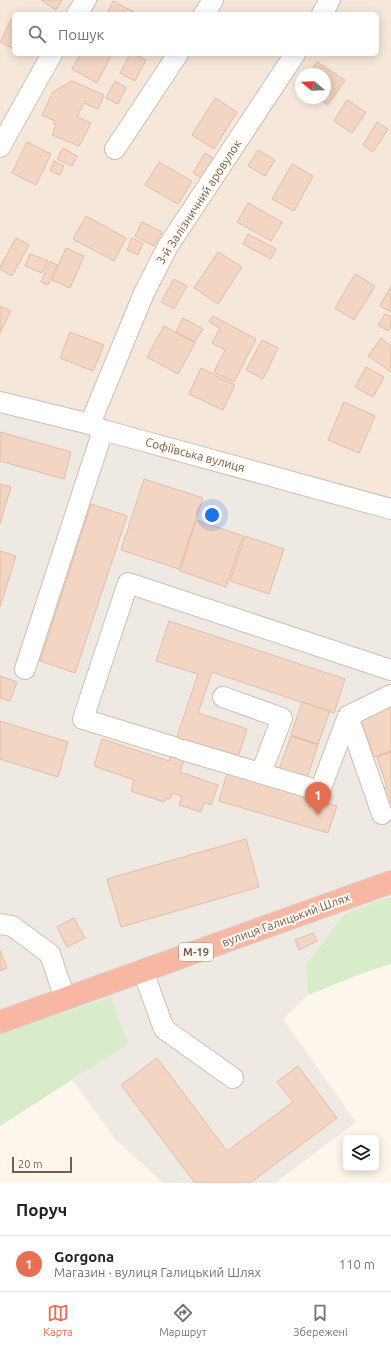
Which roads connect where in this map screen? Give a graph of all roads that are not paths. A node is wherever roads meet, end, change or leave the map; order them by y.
1 (86, 0) edge
2 (213, 0) edge
3 (330, 0) edge
4 (78, 12) edge
5 (205, 12) edge
6 (323, 12) edge
7 (51, 56) edge
8 (177, 56) edge
9 (294, 56) edge
10 (0, 146) edge
11 (115, 149) dead end
12 (0, 402) edge
13 (96, 427) junction
14 (391, 509) edge
15 (25, 669) dead end
16 (391, 670) edge
17 (391, 694) edge
18 (223, 697) dead end
19 (348, 716) junction
20 (261, 773) junction
21 (382, 814) dead end
22 (391, 882) edge
23 (0, 924) edge
24 (143, 971) junction
25 (66, 999) junction
26 (0, 1022) edge
27 (233, 1078) dead end

1 - 4 street
2 - 5 street
3 - 6 street
7 - 10 street
8 - 11 street
9 - 13 street, 3-й Залізничний аровулок
12 - 13 street, Софіївська вулиця
13 - 14 street, Софіївська вулиця
13 - 15 street, 3-й Залізничний аровулок
16 - 20 street
17 - 19 street
18 - 20 street
19 - 20 street
19 - 21 street
22 - 24 highway, вулиця Галицький Шлях / М-19
23 - 25 street
24 - 25 highway, вулиця Галицький Шлях / М-19
24 - 27 street
25 - 26 highway, вулиця Галицький Шлях / М-19

